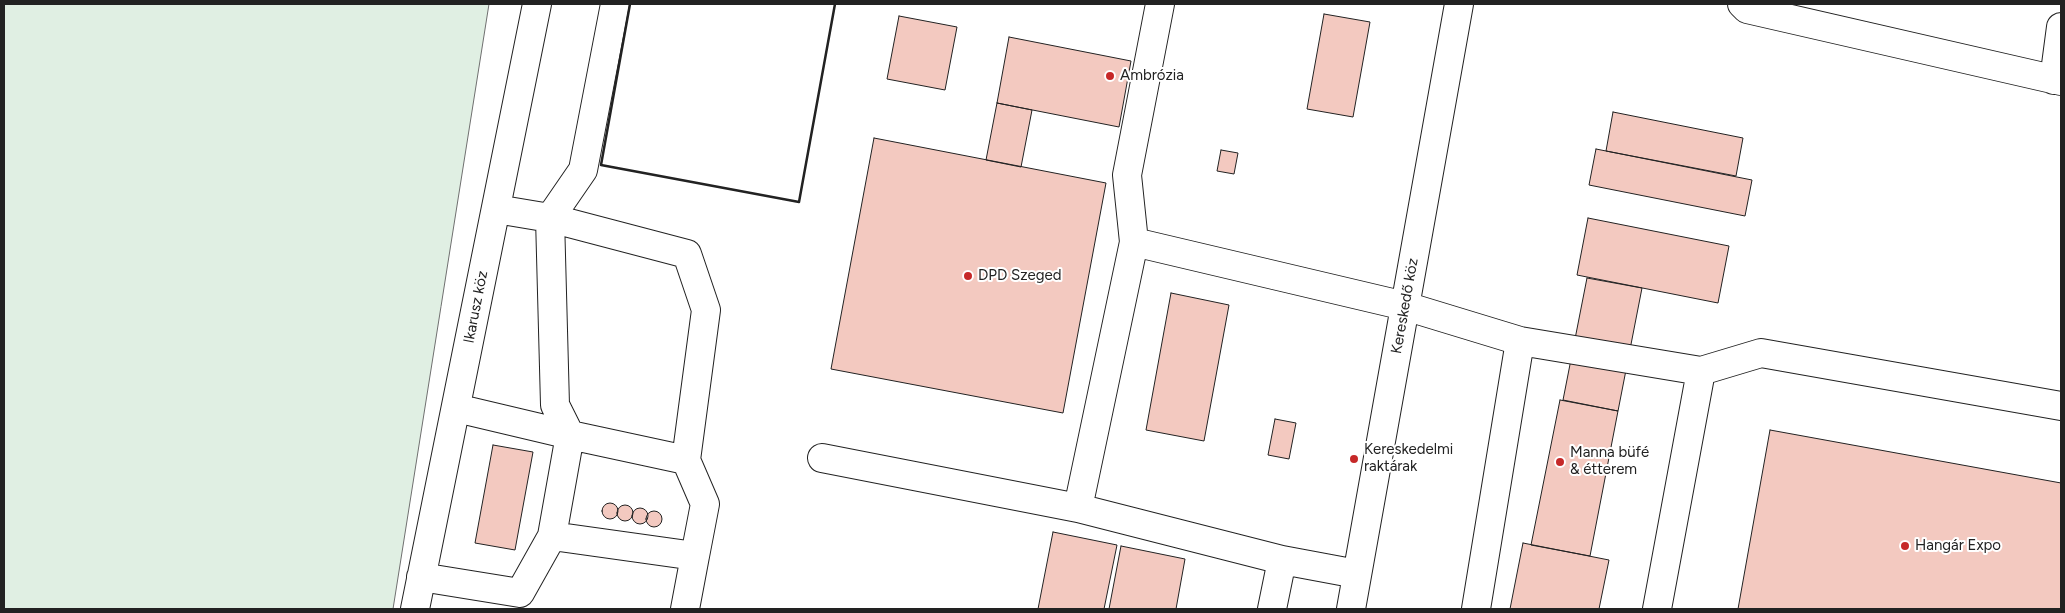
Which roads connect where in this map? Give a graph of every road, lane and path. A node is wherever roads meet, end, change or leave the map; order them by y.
1 (537, 4) edge
2 (615, 4) edge
3 (1160, 4) edge
4 (1459, 4) edge
5 (1742, 4) edge
6 (2061, 27) edge
7 (2058, 81) edge
8 (496, 210) junction
9 (550, 218) junction
10 (1134, 242) junction
11 (1405, 306) junction
12 (1520, 341) junction
13 (1702, 371) junction
14 (2061, 406) edge
15 (456, 408) junction
16 (570, 435) junction
17 (822, 458) dead end
18 (686, 460) junction
19 (1078, 508) junction
20 (552, 536) junction
21 (695, 556) junction
22 (1282, 560) junction
23 (1357, 574) junction
24 (421, 577) junction
25 (519, 601) edge
26 (415, 609) edge
27 (685, 609) edge
28 (1272, 609) edge
29 (1351, 609) edge
30 (1476, 609) edge
31 (1658, 609) edge

1 - 8 street, Ikarusz köz
2 - 9 street
3 - 10 street
4 - 11 street, Kereskedő köz
5 - 7 street
6 - 7 street
8 - 9 street
8 - 15 street, Ikarusz köz
9 - 16 street
9 - 18 street
10 - 11 street
10 - 19 street
11 - 12 street
11 - 23 street, Kereskedő köz
12 - 13 street
12 - 30 street
13 - 14 street
13 - 31 street
15 - 16 street
15 - 24 street, Ikarusz köz
16 - 18 street
16 - 20 street
17 - 19 street
18 - 21 street
19 - 22 street
20 - 21 street
20 - 25 street
21 - 27 street
22 - 23 street
22 - 28 street
23 - 29 street, Kereskedő köz
24 - 25 street
24 - 26 street, Ikarusz köz

